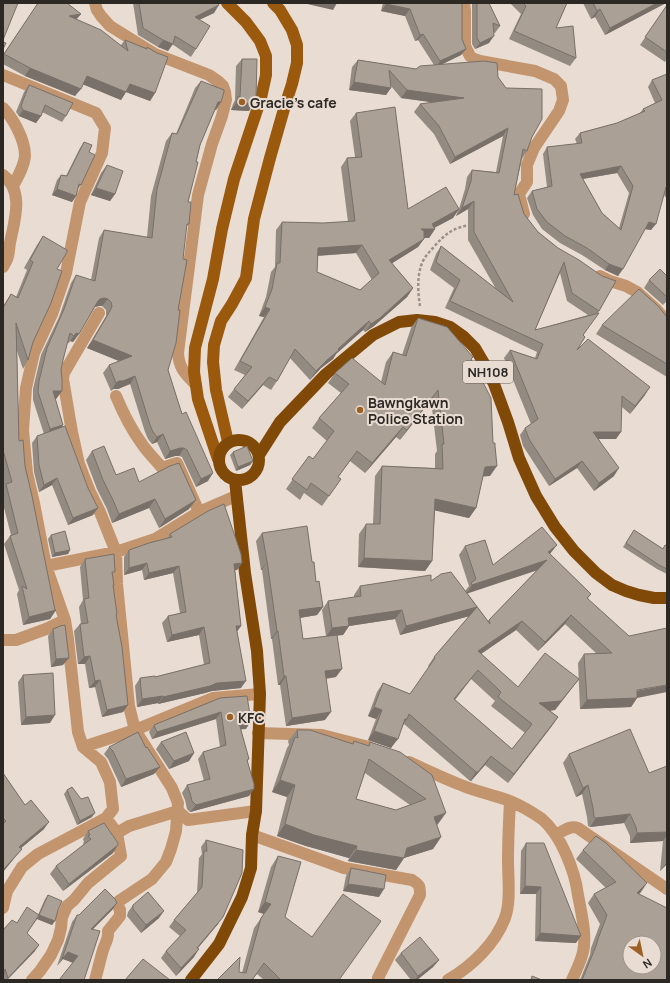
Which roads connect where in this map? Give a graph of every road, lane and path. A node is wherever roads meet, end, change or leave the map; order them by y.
1 (95, 3) edge
2 (227, 3) edge
3 (274, 3) edge
4 (464, 3) edge
5 (3, 75) edge
6 (3, 108) edge
7 (3, 176) edge
8 (13, 186) junction
9 (530, 224) edge
10 (480, 225) edge
11 (3, 267) edge
12 (590, 269) edge
13 (99, 313) dead end
14 (421, 320) junction
15 (667, 322) edge
16 (196, 385) junction
17 (116, 396) dead end
18 (228, 442) junction
19 (259, 455) junction
20 (218, 459) junction
21 (235, 480) junction
22 (236, 496) junction
23 (199, 512) junction
24 (116, 552) junction
25 (46, 566) junction
26 (667, 598) edge
27 (65, 620) junction
28 (3, 640) edge
29 (260, 694) junction
30 (134, 730) junction
31 (258, 732) junction
32 (83, 747) junction
33 (377, 750) edge
34 (397, 757) edge
35 (510, 801) junction
36 (178, 811) junction
37 (256, 811) junction
38 (106, 818) junction
39 (118, 833) junction
40 (252, 835) junction
41 (556, 836) junction
42 (667, 889) edge
43 (3, 908) edge
44 (32, 980) edge
45 (96, 980) edge
46 (190, 980) edge
47 (379, 980) edge
48 (448, 980) edge
49 (572, 980) edge

1 - 16 street
2 - 16 main road
3 - 18 main road
4 - 9 street
5 - 25 street
6 - 8 street
7 - 8 street
8 - 11 street
10 - 14 path
12 - 15 street
13 - 24 street
14 - 19 highway, NH108
14 - 26 highway, NH108
16 - 20 main road
17 - 23 street
18 - 19 highway
18 - 20 highway
19 - 21 highway, NH108
20 - 21 highway
21 - 22 highway
22 - 23 street
22 - 29 highway
23 - 24 street
24 - 25 street
24 - 30 street
25 - 27 street
27 - 28 street
27 - 32 street
29 - 30 street
29 - 31 highway
30 - 32 street
30 - 36 street
31 - 33 street
31 - 37 highway
32 - 38 street
34 - 35 street
35 - 41 street
35 - 48 street
36 - 37 street
36 - 39 street
36 - 45 street
37 - 40 highway
38 - 39 street
38 - 43 street
39 - 44 street
40 - 46 highway
40 - 47 street
41 - 42 street
41 - 49 street

